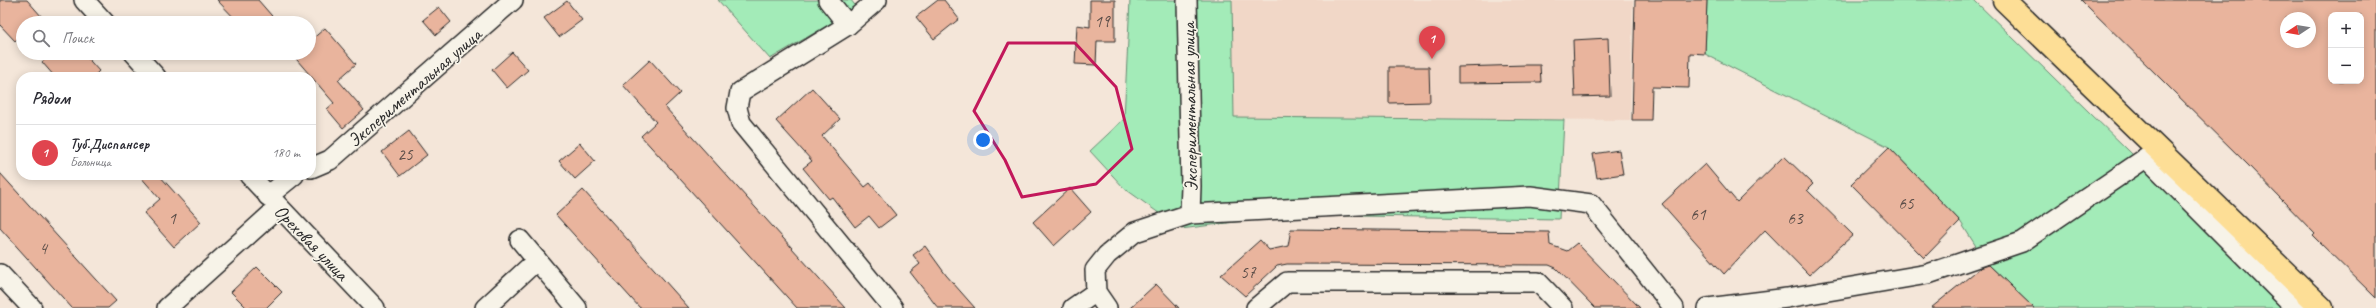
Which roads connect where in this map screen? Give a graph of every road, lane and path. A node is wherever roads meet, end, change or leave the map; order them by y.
1 (84, 0) edge
2 (513, 0) edge
3 (828, 0) edge
4 (877, 0) edge
5 (1186, 0) edge
6 (2004, 0) edge
7 (99, 16) edge
8 (848, 25) junction
9 (140, 60) edge
10 (151, 72) edge
11 (2152, 153) junction
12 (316, 166) edge
13 (254, 180) edge
14 (290, 180) edge
15 (273, 201) junction
16 (1190, 214) junction
17 (520, 240) dead end
18 (537, 260) junction
19 (0, 274) edge
20 (1096, 292) junction
21 (32, 308) edge
22 (167, 308) edge
23 (375, 308) edge
24 (485, 308) edge
25 (577, 308) edge
26 (893, 308) edge
27 (1073, 308) edge
28 (1108, 308) edge
29 (1256, 308) edge
30 (1563, 308) edge
31 (1674, 308) edge
32 (1708, 308) edge
33 (2296, 308) edge
34 (2322, 308) edge

1 - 7 street
2 - 12 street, Экспериментальная улица
3 - 8 street
4 - 8 street
5 - 16 street, Экспериментальная улица
6 - 11 main road
8 - 26 street
9 - 10 street
11 - 32 street
11 - 33 street
11 - 34 main road
13 - 15 street, Ореховая улица
14 - 15 street
15 - 22 street
15 - 23 street, Ореховая улица
16 - 20 street
16 - 31 street
17 - 18 street
18 - 24 street
18 - 25 street
19 - 21 street
20 - 27 street
20 - 28 street
29 - 30 street

